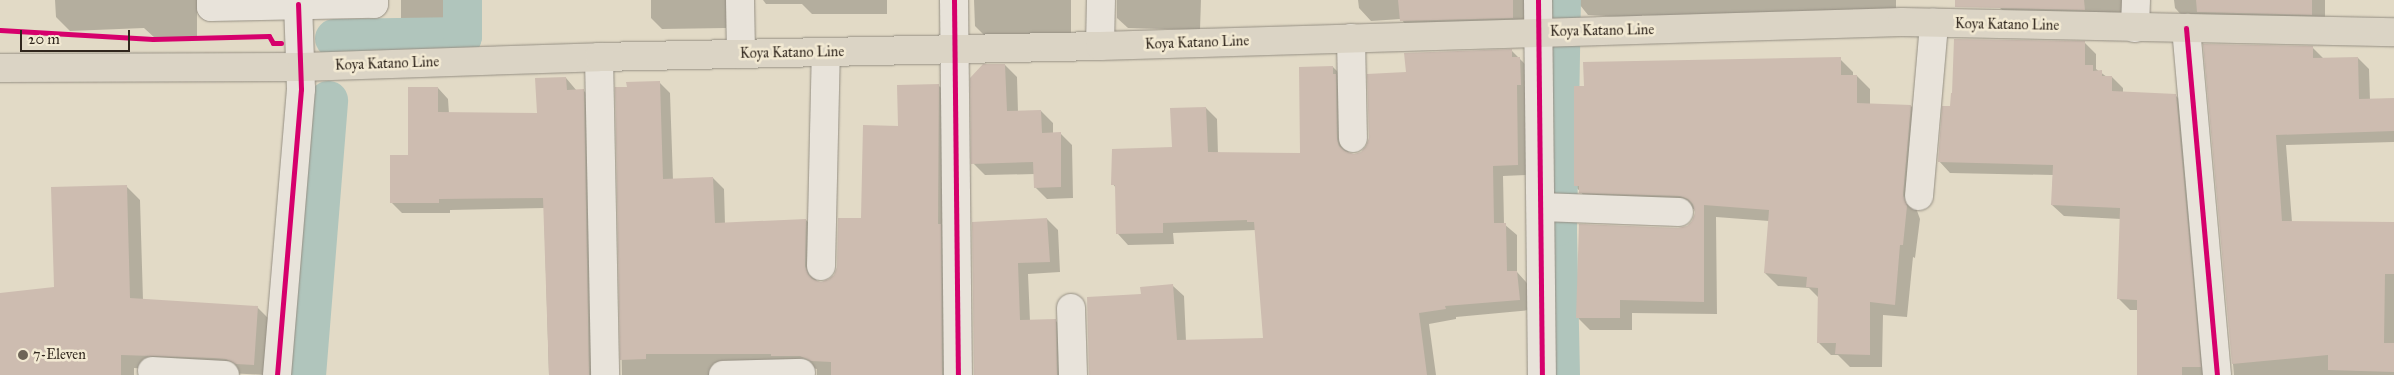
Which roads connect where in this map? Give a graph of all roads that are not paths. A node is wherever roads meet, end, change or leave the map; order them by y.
1 (210, 0) edge
2 (374, 0) edge
3 (740, 0) edge
4 (954, 0) edge
5 (1100, 0) edge
6 (1538, 0) edge
7 (2136, 0) edge
8 (298, 4) junction
9 (1934, 23) junction
10 (2135, 28) junction
11 (2186, 28) junction
12 (2394, 32) edge
13 (1545, 33) junction
14 (1351, 38) junction
15 (1100, 46) junction
16 (955, 50) junction
17 (826, 53) junction
18 (741, 54) junction
19 (598, 57) junction
20 (302, 67) junction
21 (0, 68) edge
22 (1353, 138) dead end
23 (1919, 196) dead end
24 (1555, 207) junction
25 (1679, 212) dead end
26 (821, 266) dead end
27 (1071, 308) dead end
28 (152, 371) dead end
29 (801, 373) dead end
30 (225, 375) edge
31 (277, 375) edge
32 (605, 375) edge
33 (723, 375) edge
34 (958, 375) edge
35 (1073, 375) edge
36 (1542, 375) edge
37 (2217, 375) edge

1 - 8 street
2 - 8 street
3 - 18 street
4 - 16 street
5 - 15 street
6 - 13 street
7 - 10 street
8 - 20 street
9 - 10 main road, Koya Katano Line
9 - 13 main road, Koya Katano Line
9 - 23 street
10 - 11 main road, Koya Katano Line
11 - 12 main road, Koya Katano Line
11 - 37 street
13 - 14 main road, Koya Katano Line
13 - 24 street
14 - 15 main road, Koya Katano Line
14 - 22 street
15 - 16 main road, Koya Katano Line
16 - 17 main road, Koya Katano Line
16 - 34 street
17 - 18 main road, Koya Katano Line
17 - 26 street
18 - 19 main road, Koya Katano Line
19 - 20 main road, Koya Katano Line
19 - 32 street
20 - 21 main road, Koya Katano Line
20 - 31 street
24 - 25 street
24 - 36 street
27 - 35 street
28 - 30 street
29 - 33 street

